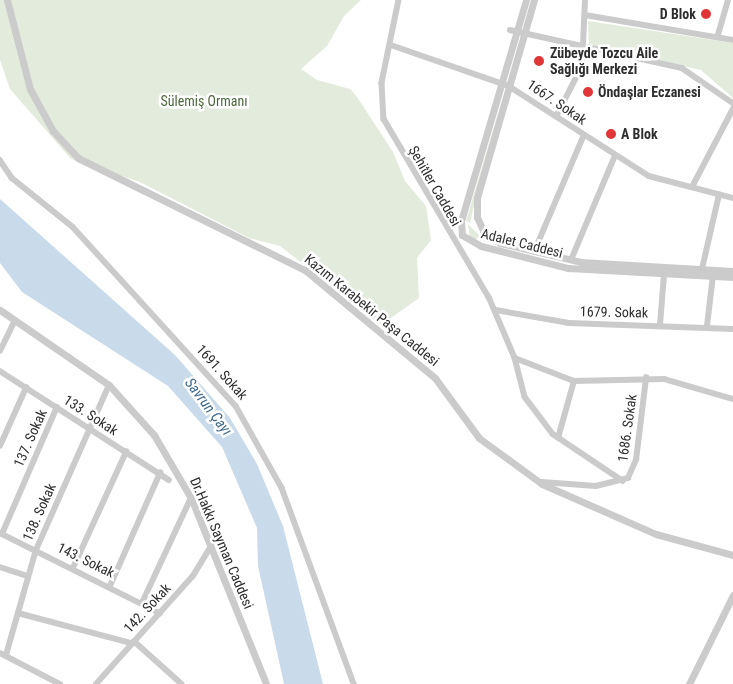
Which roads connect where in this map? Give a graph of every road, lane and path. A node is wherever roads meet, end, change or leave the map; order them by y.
1 (7, 0) edge
2 (399, 0) edge
3 (526, 0) edge
4 (534, 0) edge
5 (585, 0) edge
6 (728, 0) edge
7 (585, 16) junction
8 (517, 32) junction
9 (718, 35) junction
10 (733, 40) edge
11 (391, 45) junction
12 (585, 48) junction
13 (506, 84) junction
14 (733, 103) edge
15 (733, 109) edge
16 (557, 115) junction
17 (584, 135) junction
18 (614, 158) junction
19 (0, 160) edge
20 (692, 188) junction
21 (720, 194) junction
22 (733, 198) edge
23 (534, 252) junction
24 (572, 260) junction
25 (702, 269) junction
26 (733, 270) edge
27 (664, 275) junction
28 (713, 276) junction
29 (733, 277) edge
30 (0, 310) edge
31 (496, 310) junction
32 (15, 320) junction
33 (660, 325) junction
34 (707, 326) junction
35 (733, 329) edge
36 (0, 351) edge
37 (515, 358) junction
38 (0, 371) edge
39 (646, 378) junction
40 (574, 380) junction
41 (109, 385) junction
42 (26, 388) junction
43 (733, 399) edge
44 (57, 407) junction
45 (89, 428) junction
46 (558, 438) junction
47 (0, 446) edge
48 (126, 452) junction
49 (160, 473) junction
50 (169, 480) dead end
51 (538, 481) junction
52 (623, 481) junction
53 (192, 498) junction
54 (1, 534) edge
55 (210, 546) junction
56 (36, 550) junction
57 (733, 555) edge
58 (0, 567) edge
59 (73, 568) junction
60 (28, 576) junction
61 (110, 586) junction
62 (733, 595) edge
63 (142, 603) junction
64 (160, 612) junction
65 (18, 613) junction
66 (132, 642) junction
67 (3, 654) edge
68 (60, 684) edge
69 (96, 684) edge
70 (182, 684) edge
71 (266, 684) edge
72 (354, 684) edge
73 (689, 684) edge

1 - 51 street, Kazım Karabekir Paşa Caddesi
2 - 11 street, Şehitler Caddesi
3 - 8 street
4 - 8 street
5 - 7 street
6 - 9 street
7 - 9 street
7 - 12 street
8 - 12 street
8 - 13 street
9 - 10 street
11 - 13 street, 1667. Sokak
11 - 31 street, Şehitler Caddesi
12 - 14 street
12 - 16 street
13 - 16 street, 1667. Sokak
13 - 23 street
13 - 27 street, Adalet Caddesi
15 - 20 street
16 - 17 street, 1667. Sokak
17 - 18 street, 1667. Sokak
17 - 23 street
18 - 20 street, 1667. Sokak
18 - 24 street
19 - 72 street, 1691. Sokak
20 - 21 street, 1667. Sokak
21 - 22 street, 1667. Sokak
21 - 25 street
23 - 24 street
24 - 25 street
25 - 26 street
27 - 28 street, Adalet Caddesi
27 - 33 street
28 - 29 street, Adalet Caddesi
28 - 34 street
30 - 32 street, Dr.Hakkı Sayman Caddesi
31 - 33 street, 1679. Sokak
31 - 37 street, Şehitler Caddesi
32 - 36 street
32 - 41 street, Dr.Hakkı Sayman Caddesi
33 - 34 street, 1679. Sokak
34 - 35 street, 1679. Sokak
37 - 40 street
37 - 46 street, Şehitler Caddesi
38 - 42 street, 133. Sokak
39 - 40 street
39 - 43 street
39 - 52 street, 1686. Sokak
40 - 46 street
41 - 45 street, 138. Sokak
41 - 53 street, Dr.Hakkı Sayman Caddesi
42 - 44 street, 133. Sokak
42 - 47 street
44 - 45 street, 133. Sokak
44 - 54 street, 137. Sokak
45 - 48 street, 133. Sokak
45 - 56 street, 138. Sokak
46 - 52 street, Şehitler Caddesi
48 - 49 street, 133. Sokak
48 - 59 street
49 - 50 street, 133. Sokak
49 - 61 street
51 - 52 street, 1686. Sokak
51 - 57 street, Kazım Karabekir Paşa Caddesi
53 - 55 street, Dr.Hakkı Sayman Caddesi
53 - 63 street
54 - 56 street, 143. Sokak
55 - 64 street, 142. Sokak
55 - 71 street, Dr.Hakkı Sayman Caddesi
56 - 59 street, 143. Sokak
56 - 60 street, 138. Sokak
58 - 60 street
59 - 61 street, 143. Sokak
60 - 65 street, 138. Sokak
61 - 63 street, 143. Sokak
62 - 73 street
63 - 64 street, 143. Sokak
64 - 66 street, 142. Sokak
65 - 66 street
65 - 67 street, 138. Sokak
66 - 69 street, 142. Sokak
66 - 70 street
67 - 68 street

